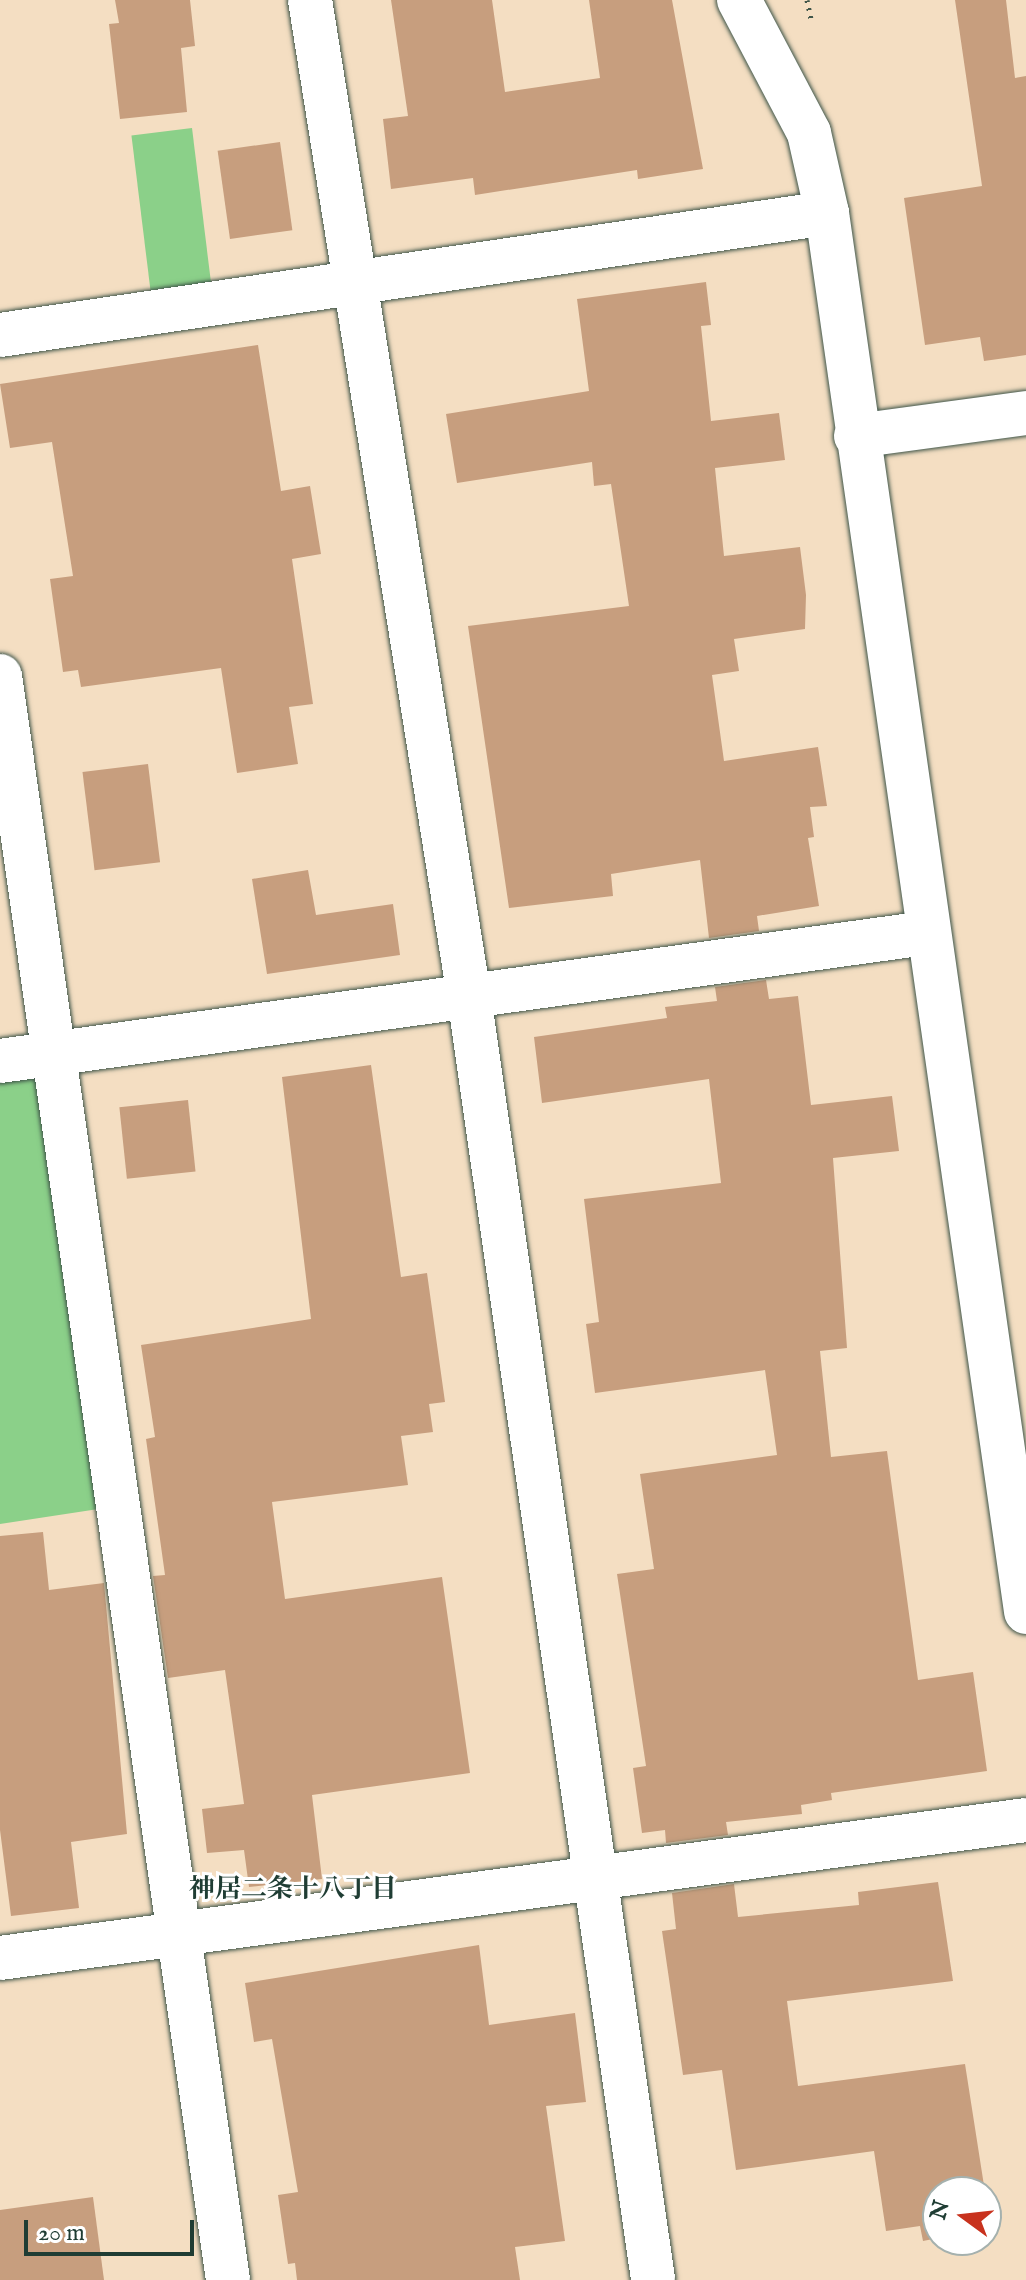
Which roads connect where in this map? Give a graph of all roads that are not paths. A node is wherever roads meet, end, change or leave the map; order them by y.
1 (310, 0) edge
2 (739, 0) edge
3 (827, 213) junction
4 (354, 283) junction
5 (0, 335) edge
6 (1026, 413) edge
7 (856, 436) junction
8 (0, 676) edge
9 (926, 933) junction
10 (469, 996) junction
11 (57, 1052) junction
12 (0, 1061) edge
13 (1026, 1612) edge
14 (1026, 1820) edge
15 (598, 1880) junction
16 (175, 1933) junction
17 (0, 1958) edge
18 (228, 2280) edge
19 (653, 2280) edge

1 - 4 street
2 - 3 street
3 - 4 street
3 - 7 street
4 - 5 street
4 - 10 street
6 - 7 street
7 - 9 street
8 - 11 street
9 - 10 street
9 - 13 street
10 - 11 street
10 - 15 street
11 - 12 street
11 - 16 street
14 - 15 street
15 - 16 street
15 - 19 street
16 - 17 street
16 - 18 street

